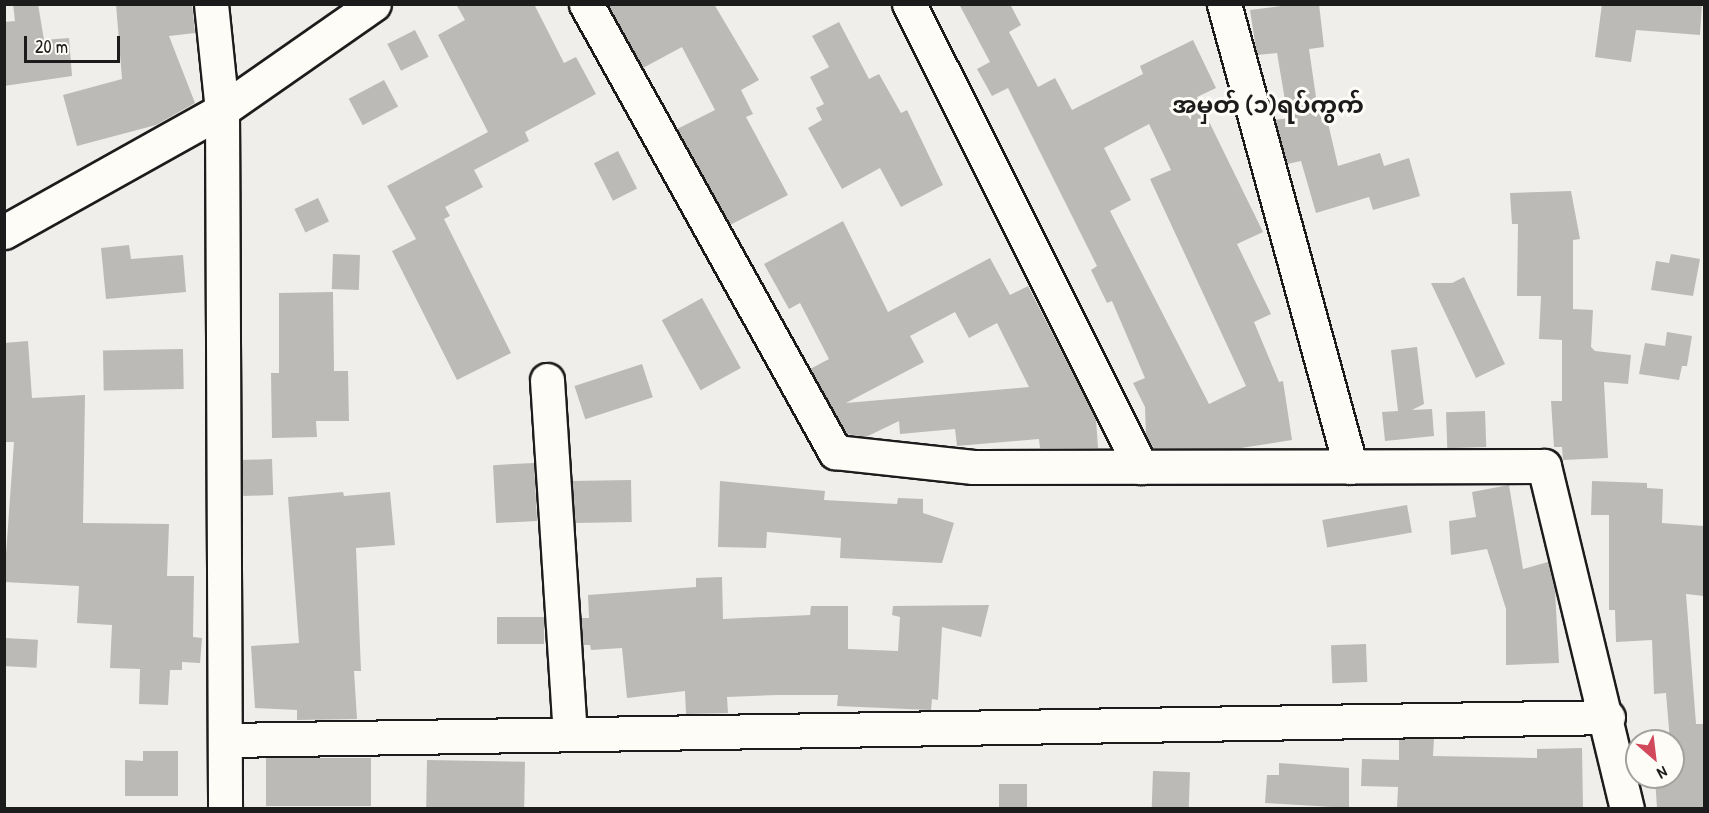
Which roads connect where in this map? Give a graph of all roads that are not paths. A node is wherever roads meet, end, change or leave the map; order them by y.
1 (211, 4) edge
2 (374, 4) edge
3 (586, 4) edge
4 (909, 4) edge
5 (1224, 4) edge
6 (222, 110) junction
7 (4, 232) edge
8 (547, 380) dead end
9 (1141, 467) junction
10 (1351, 467) junction
11 (1608, 717) junction
12 (570, 732) junction
13 (227, 740) junction
14 (225, 808) edge
15 (1627, 808) edge

1 - 6 street
2 - 6 street
3 - 9 street
4 - 9 street
5 - 10 street
6 - 7 street
6 - 13 street
8 - 12 street
9 - 10 street
10 - 11 street
11 - 12 street
11 - 15 street
12 - 13 street
13 - 14 street

